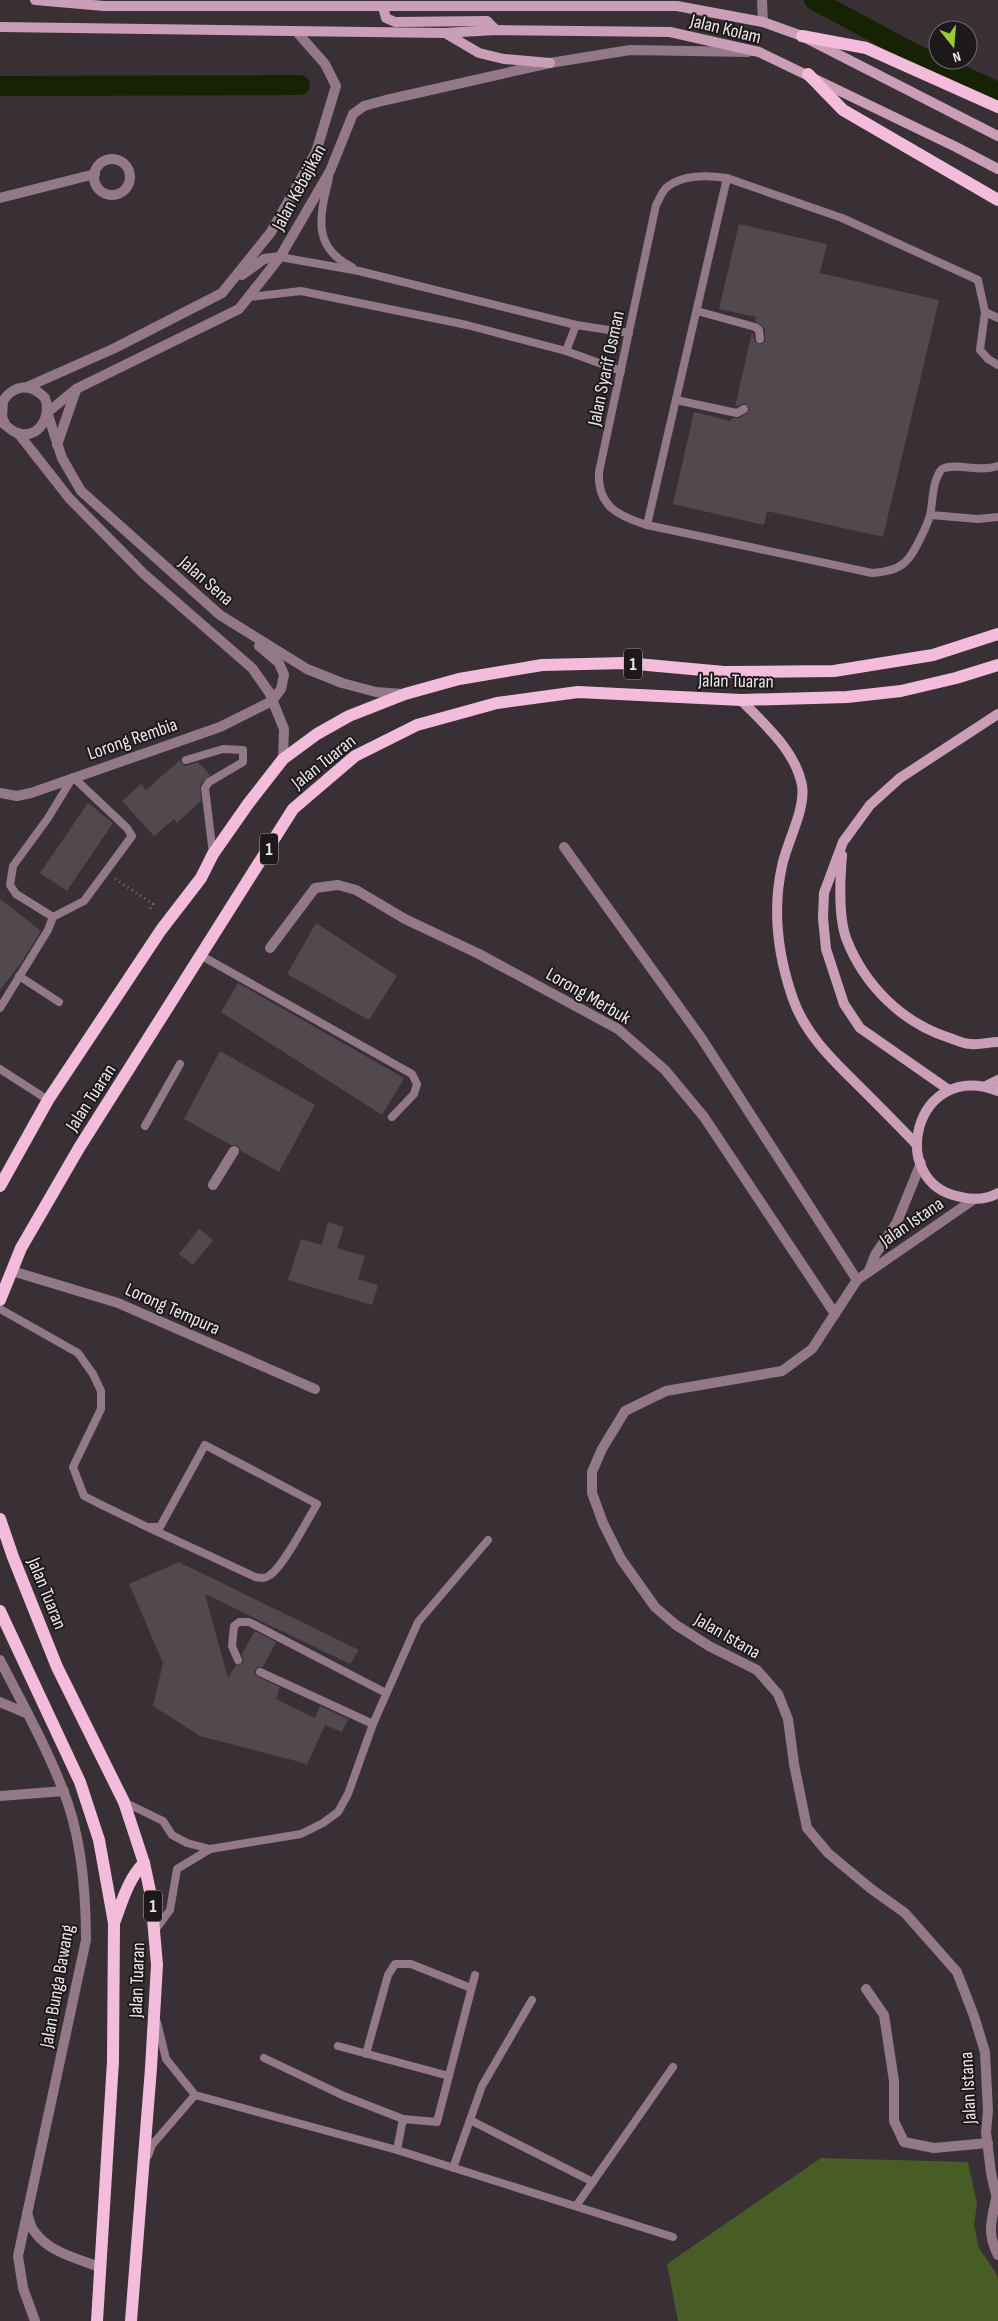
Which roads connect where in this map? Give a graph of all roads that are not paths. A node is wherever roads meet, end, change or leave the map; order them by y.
1 (35, 0) edge
2 (762, 0) edge
3 (471, 3) edge
4 (425, 4) edge
5 (383, 7) junction
6 (0, 22) edge
7 (763, 22) junction
8 (0, 27) edge
9 (22, 29) junction
10 (496, 30) junction
11 (296, 31) junction
12 (444, 33) junction
13 (802, 36) junction
14 (759, 52) junction
15 (550, 63) junction
16 (808, 74) junction
17 (998, 107) edge
18 (998, 136) edge
19 (998, 169) edge
20 (330, 171) junction
21 (95, 174) dead end
22 (727, 178) junction
23 (0, 198) edge
24 (998, 200) edge
25 (280, 257) junction
26 (359, 270) junction
27 (231, 283) junction
28 (249, 297) junction
29 (697, 312) junction
30 (986, 312) junction
31 (998, 318) edge
32 (576, 324) junction
33 (629, 333) junction
34 (760, 340) dead end
35 (566, 352) junction
36 (998, 365) edge
37 (621, 371) junction
38 (0, 387) edge
39 (27, 387) junction
40 (14, 389) junction
41 (76, 389) junction
42 (676, 400) junction
43 (744, 409) dead end
44 (48, 413) junction
45 (3, 423) edge
46 (18, 433) junction
47 (57, 445) junction
48 (998, 466) edge
49 (931, 515) junction
50 (998, 517) edge
51 (647, 525) junction
52 (245, 633) junction
53 (998, 634) edge
54 (998, 665) edge
55 (405, 694) junction
56 (741, 700) junction
57 (272, 701) junction
58 (998, 714) edge
59 (283, 759) junction
60 (186, 760) dead end
61 (73, 777) junction
62 (0, 793) edge
63 (843, 842) junction
64 (564, 847) dead end
65 (213, 854) junction
66 (53, 917) junction
67 (270, 948) dead end
68 (202, 956) junction
69 (19, 976) junction
70 (59, 1002) dead end
71 (0, 1008) edge
72 (998, 1042) edge
73 (180, 1064) dead end
74 (0, 1069) edge
75 (998, 1080) edge
76 (986, 1086) junction
77 (950, 1090) junction
78 (998, 1091) edge
79 (48, 1100) junction
80 (392, 1117) dead end
81 (145, 1126) dead end
82 (917, 1145) junction
83 (234, 1151) dead end
84 (921, 1163) junction
85 (213, 1185) dead end
86 (0, 1186) edge
87 (998, 1193) edge
88 (973, 1200) junction
89 (12, 1271) junction
90 (869, 1271) junction
91 (857, 1280) junction
92 (0, 1300) edge
93 (0, 1309) edge
94 (835, 1314) junction
95 (315, 1389) dead end
96 (0, 1519) edge
97 (150, 1527) junction
98 (488, 1540) dead end
99 (0, 1611) edge
100 (0, 1660) edge
101 (238, 1660) dead end
102 (260, 1672) dead end
103 (386, 1693) junction
104 (0, 1702) edge
105 (28, 1714) junction
106 (373, 1724) junction
107 (64, 1791) junction
108 (0, 1796) edge
109 (124, 1802) junction
110 (210, 1849) junction
111 (144, 1863) junction
112 (114, 1922) junction
113 (156, 1929) junction
114 (475, 1975) dead end
115 (471, 1988) junction
116 (866, 1989) dead end
117 (532, 2000) dead end
118 (154, 2011) junction
119 (338, 2046) dead end
120 (366, 2054) junction
121 (264, 2058) dead end
122 (673, 2067) dead end
123 (449, 2076) junction
124 (195, 2095) junction
125 (403, 2119) junction
126 (470, 2120) junction
127 (998, 2130) edge
128 (987, 2138) junction
129 (396, 2150) junction
130 (453, 2168) junction
131 (142, 2174) junction
132 (593, 2182) junction
133 (997, 2201) edge
134 (576, 2206) junction
135 (26, 2212) junction
136 (673, 2237) dead end
137 (998, 2255) edge
138 (100, 2266) junction
139 (35, 2321) edge
140 (97, 2321) edge
141 (130, 2321) edge

1 - 5 main road, Jalan Kolam
2 - 7 street
3 - 4 main road, Jalan Kolam
3 - 7 main road, Jalan Kolam
4 - 5 main road, Jalan Kolam
5 - 10 main road
6 - 9 main road
7 - 13 main road, Jalan Kolam
8 - 9 main road, Jalan Kolam
9 - 11 main road, Jalan Kolam
10 - 12 main road, Jalan Kolam
10 - 14 main road, Jalan Kolam
11 - 12 main road, Jalan Kolam
11 - 27 street, Jalan Kebajikan
12 - 15 main road
13 - 17 main road
13 - 18 main road, Jalan Kolam
14 - 15 street, Jalan Kebajikan
14 - 16 main road, Jalan Kolam
15 - 20 street, Jalan Kebajikan
16 - 19 main road, Jalan Kolam
16 - 24 main road
20 - 25 street, Jalan Kebajikan
20 - 26 lane
21 - 23 street
22 - 29 lane
22 - 30 lane, Jalan Syarif Osman
22 - 33 lane, Jalan Syarif Osman
25 - 26 lane
25 - 27 street
25 - 28 street, Jalan Kebajikan
26 - 32 lane
27 - 39 street, Jalan Kebajikan
28 - 35 lane
28 - 41 street, Jalan Kebajikan
29 - 34 lane
29 - 42 lane
30 - 31 lane
30 - 36 lane
32 - 33 lane
32 - 35 lane
33 - 37 lane, Jalan Syarif Osman
35 - 37 lane
37 - 51 lane, Jalan Syarif Osman
38 - 40 street
39 - 40 street
39 - 44 street, Jalan Sena
40 - 45 street, Jalan Sena
41 - 44 street, Jalan Kebajikan
41 - 47 street
42 - 43 lane
42 - 51 lane
44 - 46 street
44 - 47 street, Jalan Sena
45 - 46 street, Jalan Sena
46 - 57 street, Jalan Sena
47 - 52 street, Jalan Sena
48 - 49 lane, Jalan Syarif Osman
49 - 50 lane
49 - 51 lane, Jalan Syarif Osman
52 - 55 street, Jalan Sena
52 - 57 street
53 - 55 main road, Jalan Tuaran / 1
54 - 56 main road, Jalan Tuaran / 1
55 - 59 main road, Jalan Tuaran / 1
56 - 68 main road, Jalan Tuaran / 1
56 - 82 main road
57 - 59 street, Jalan Sena
57 - 61 street, Lorong Rembia
58 - 63 main road
59 - 65 main road, Jalan Tuaran / 1
60 - 65 lane
61 - 62 street, Lorong Rembia
61 - 66 lane
61 - 66 lane
63 - 72 main road
63 - 77 main road
64 - 91 street
65 - 79 main road, Jalan Tuaran / 1
66 - 69 lane
67 - 94 street, Lorong Merbuk
68 - 80 lane
68 - 89 main road, Jalan Tuaran / 1
69 - 70 lane
69 - 71 lane
73 - 81 lane
74 - 79 lane
75 - 76 main road
76 - 77 main road
76 - 78 main road
77 - 82 main road
79 - 86 main road, Jalan Tuaran / 1
82 - 84 main road
83 - 85 street
84 - 88 main road
84 - 90 street, Jalan Istana
87 - 88 main road
88 - 90 street, Jalan Istana
89 - 92 main road, Jalan Tuaran / 1
89 - 95 street, Lorong Tempura
90 - 91 street, Jalan Istana
91 - 94 street, Jalan Istana
93 - 97 lane
94 - 128 street, Jalan Istana
96 - 109 main road, Jalan Tuaran / 1
97 - 97 lane
98 - 103 lane
99 - 112 main road, Jalan Tuaran
100 - 105 street, Jalan Bunga Bawang
101 - 103 lane
102 - 106 lane
103 - 106 lane
104 - 105 street
105 - 107 street, Jalan Bunga Bawang
106 - 110 lane
107 - 108 street
107 - 135 street, Jalan Bunga Bawang
109 - 110 lane
109 - 111 main road, Jalan Tuaran / 1
110 - 113 lane
111 - 112 main road
111 - 113 main road, Jalan Tuaran / 1
112 - 138 main road, Jalan Tuaran
113 - 118 main road, Jalan Tuaran / 1
114 - 115 lane
115 - 120 lane
115 - 123 lane
116 - 128 street
117 - 126 lane
118 - 124 lane
118 - 131 main road, Jalan Tuaran / 1
119 - 120 lane
120 - 123 lane
121 - 125 lane
122 - 132 lane
123 - 125 lane
124 - 129 lane
124 - 131 lane
125 - 129 lane
126 - 130 lane
126 - 132 lane
127 - 128 street
128 - 133 street, Jalan Istana
129 - 130 lane
130 - 134 lane
131 - 141 main road, Jalan Tuaran / 1
132 - 134 lane
133 - 137 street
134 - 136 lane
135 - 138 street
135 - 139 street, Jalan Bunga Bawang
138 - 140 main road, Jalan Tuaran

